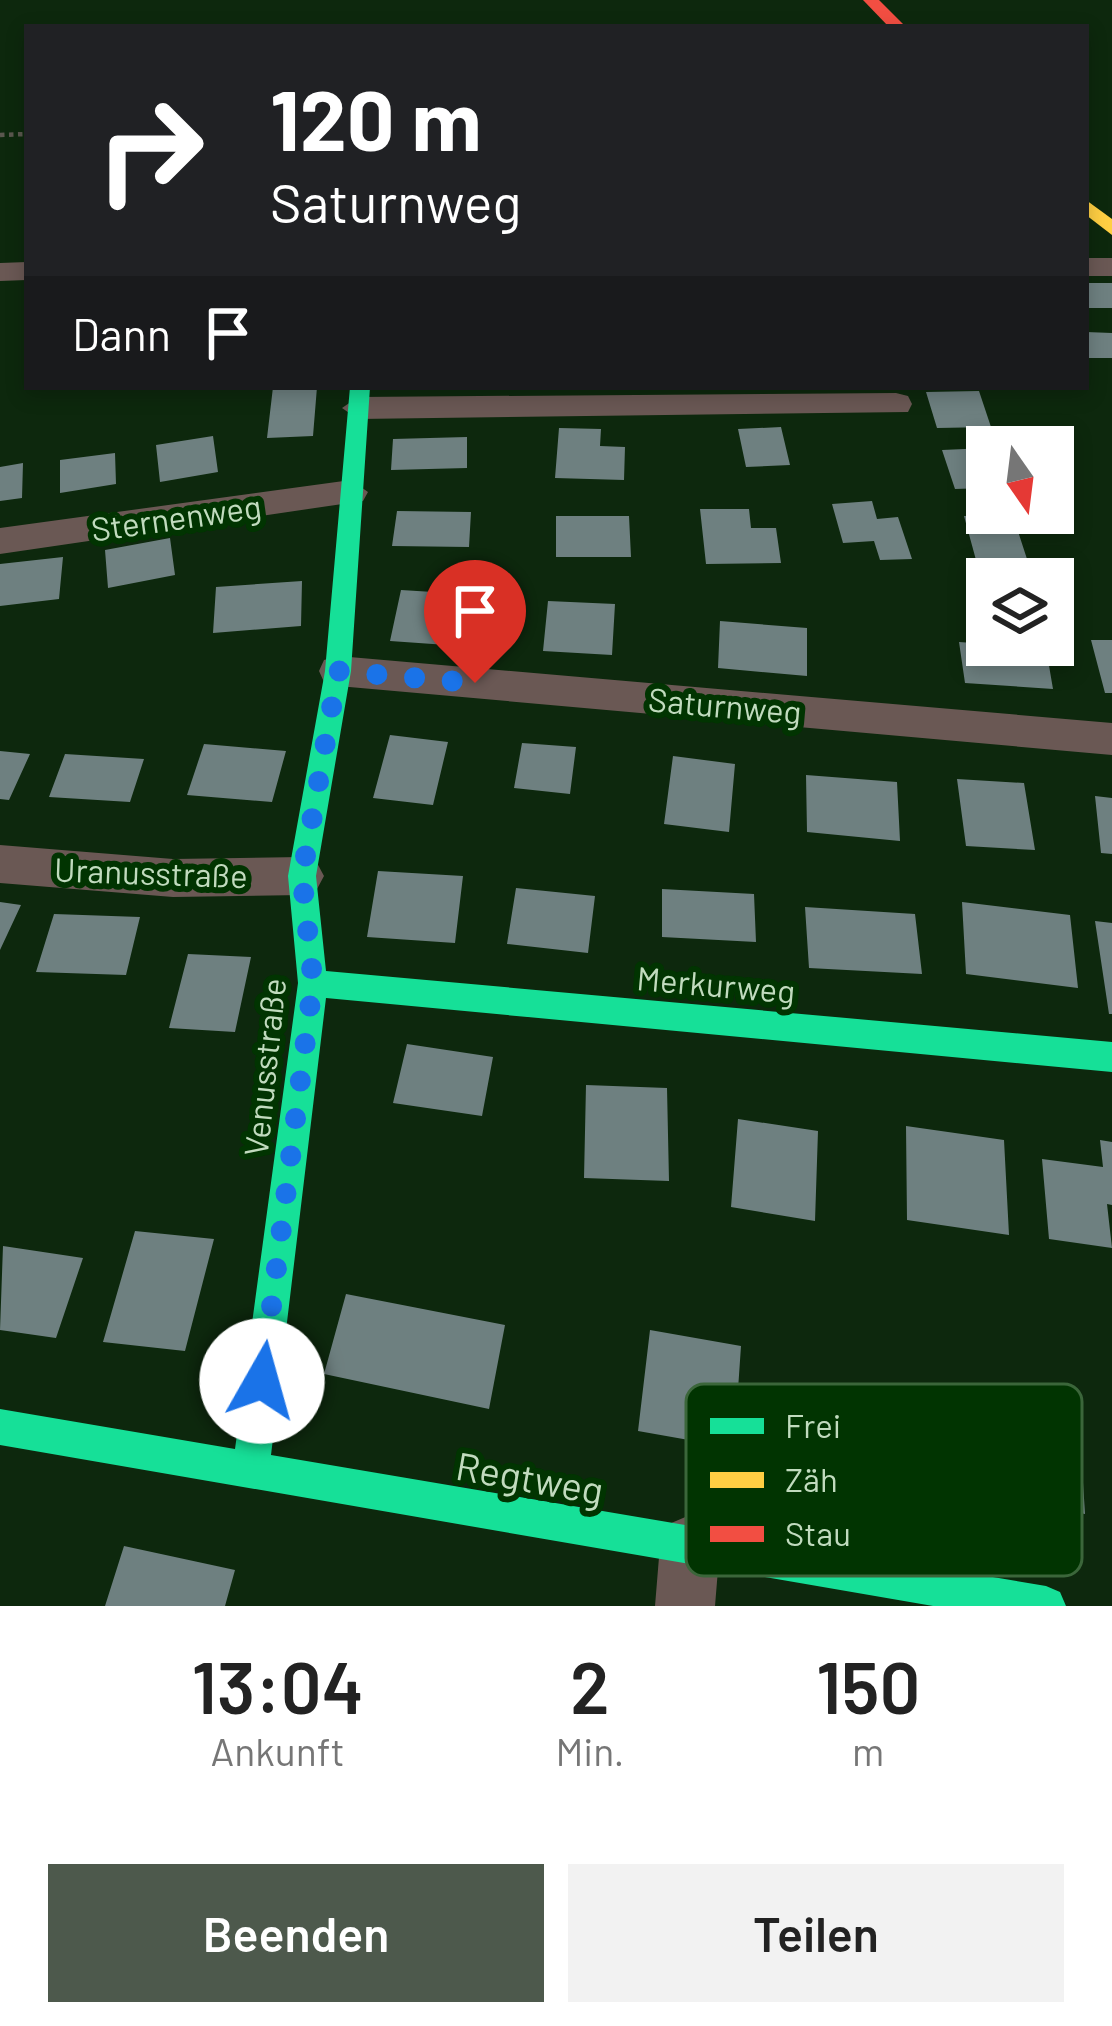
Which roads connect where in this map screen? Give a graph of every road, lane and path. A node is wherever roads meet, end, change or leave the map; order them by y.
1 (870, 0) edge
2 (895, 24) edge
3 (1089, 208) edge
4 (1112, 229) edge
5 (359, 398) edge
6 (896, 404) dead end
7 (351, 492) junction
8 (0, 541) edge
9 (338, 671) junction
10 (1112, 739) edge
11 (0, 864) edge
12 (302, 876) junction
13 (313, 982) junction
14 (1112, 1057) edge
15 (0, 1426) edge
16 (251, 1469) junction
17 (686, 1544) edge
18 (688, 1576) edge
19 (871, 1576) edge
20 (686, 1606) edge
21 (1046, 1606) edge

1 - 2 street
3 - 4 street
5 - 6 street
5 - 7 street, Venusstraße
7 - 8 street, Sternenweg
7 - 9 street, Venusstraße
9 - 10 street, Saturnweg
9 - 12 street, Venusstraße
11 - 12 street, Uranusstraße
12 - 13 street, Venusstraße
13 - 14 street, Merkurweg
13 - 16 street, Venusstraße
15 - 16 street, Regtweg
16 - 17 street, Regtweg
18 - 20 street
19 - 21 street, Regtweg

